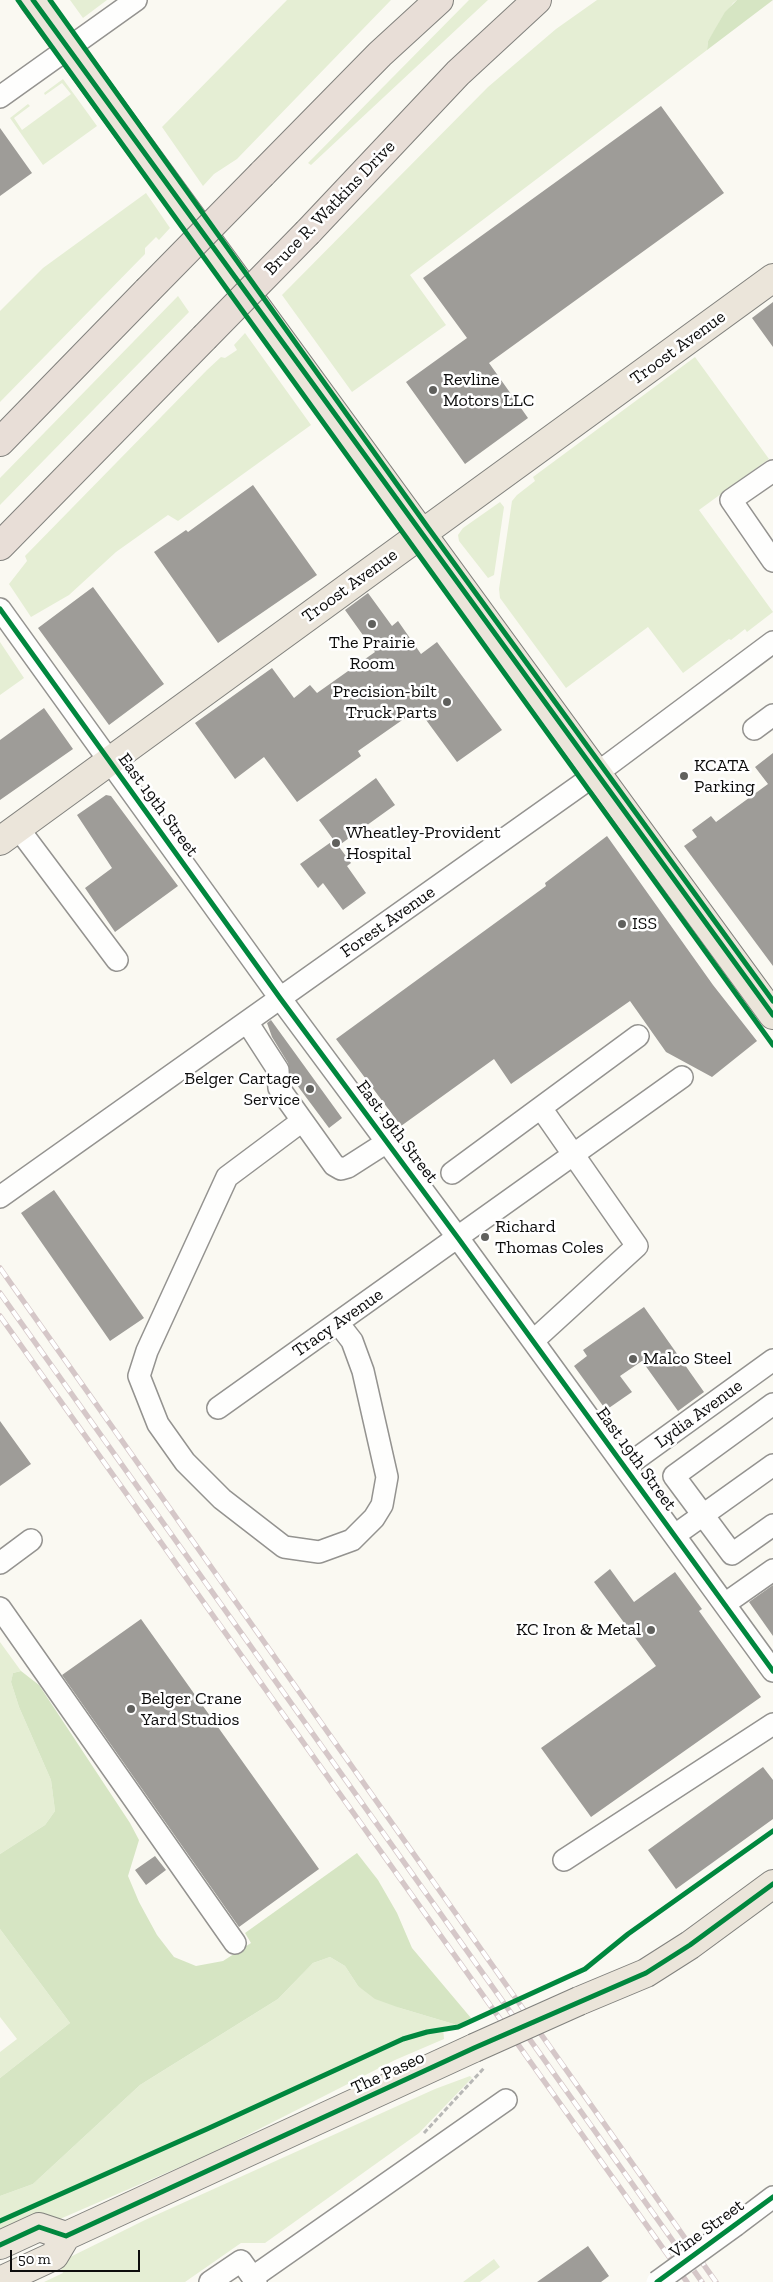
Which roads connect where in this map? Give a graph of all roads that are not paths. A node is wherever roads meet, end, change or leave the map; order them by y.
1 (33, 0) edge
2 (136, 0) edge
3 (413, 0) edge
4 (439, 0) edge
5 (537, 0) edge
6 (555, 0) edge
7 (511, 24) junction
8 (68, 48) junction
9 (380, 54) junction
10 (0, 97) edge
11 (773, 278) edge
12 (0, 442) edge
13 (773, 471) edge
14 (421, 534) junction
15 (5, 540) edge
16 (773, 561) edge
17 (0, 609) edge
18 (773, 642) edge
19 (773, 715) edge
20 (754, 729) dead end
21 (109, 761) junction
22 (596, 774) junction
23 (9, 834) edge
24 (117, 960) dead end
25 (280, 998) junction
26 (773, 1015) edge
27 (247, 1022) junction
28 (638, 1036) dead end
29 (682, 1077) dead end
30 (541, 1108) junction
31 (302, 1121) junction
32 (387, 1142) junction
33 (574, 1155) junction
34 (452, 1173) dead end
35 (0, 1197) edge
36 (458, 1238) junction
37 (338, 1322) junction
38 (533, 1341) junction
39 (773, 1360) edge
40 (773, 1404) edge
41 (218, 1408) dead end
42 (773, 1465) edge
43 (625, 1467) junction
44 (703, 1515) junction
45 (773, 1524) edge
46 (675, 1535) junction
47 (31, 1540) dead end
48 (0, 1562) edge
49 (773, 1570) edge
50 (726, 1603) junction
51 (0, 1608) edge
52 (773, 1671) edge
53 (773, 1724) edge
54 (564, 1860) dead end
55 (773, 1884) edge
56 (235, 1943) dead end
57 (506, 2100) dead end
58 (773, 2197) edge
59 (66, 2236) junction
60 (0, 2245) edge
61 (250, 2273) edge
62 (0, 2281) edge
63 (210, 2282) edge
64 (657, 2282) edge

1 - 8 main road
2 - 8 street
3 - 9 highway
4 - 9 highway
5 - 7 highway, Bruce R. Watkins Drive
6 - 7 highway
7 - 15 highway, Bruce R. Watkins Drive, bridge
8 - 10 street
8 - 14 main road
9 - 12 highway, bridge
11 - 14 main road, Troost Avenue
13 - 16 street
14 - 21 main road, Troost Avenue
14 - 22 main road
17 - 21 street, East 19th Street
18 - 22 street, Forest Avenue
19 - 20 street
21 - 23 main road, Troost Avenue
21 - 25 street, East 19th Street
22 - 25 street, Forest Avenue
22 - 26 main road
23 - 24 street
25 - 27 street, Forest Avenue
25 - 32 street, East 19th Street
27 - 31 street
27 - 35 street, Forest Avenue
28 - 30 street
29 - 33 street, Tracy Avenue
30 - 33 street
30 - 34 street
31 - 32 street
31 - 37 street
32 - 36 street, East 19th Street
33 - 36 street, Tracy Avenue
33 - 38 street
36 - 37 street, Tracy Avenue
36 - 38 street, East 19th Street
37 - 41 street, Tracy Avenue
38 - 43 street, East 19th Street
39 - 43 street, Lydia Avenue
40 - 44 street
42 - 44 street
43 - 46 street, East 19th Street
44 - 45 street
44 - 46 street
46 - 50 street, East 19th Street
47 - 48 street
49 - 50 street
50 - 52 street, East 19th Street
51 - 56 street
53 - 54 street
55 - 59 main road, The Paseo, bridge
57 - 61 street
58 - 64 street, Vine Street, bridge
59 - 60 main road
59 - 62 main road
61 - 63 street

